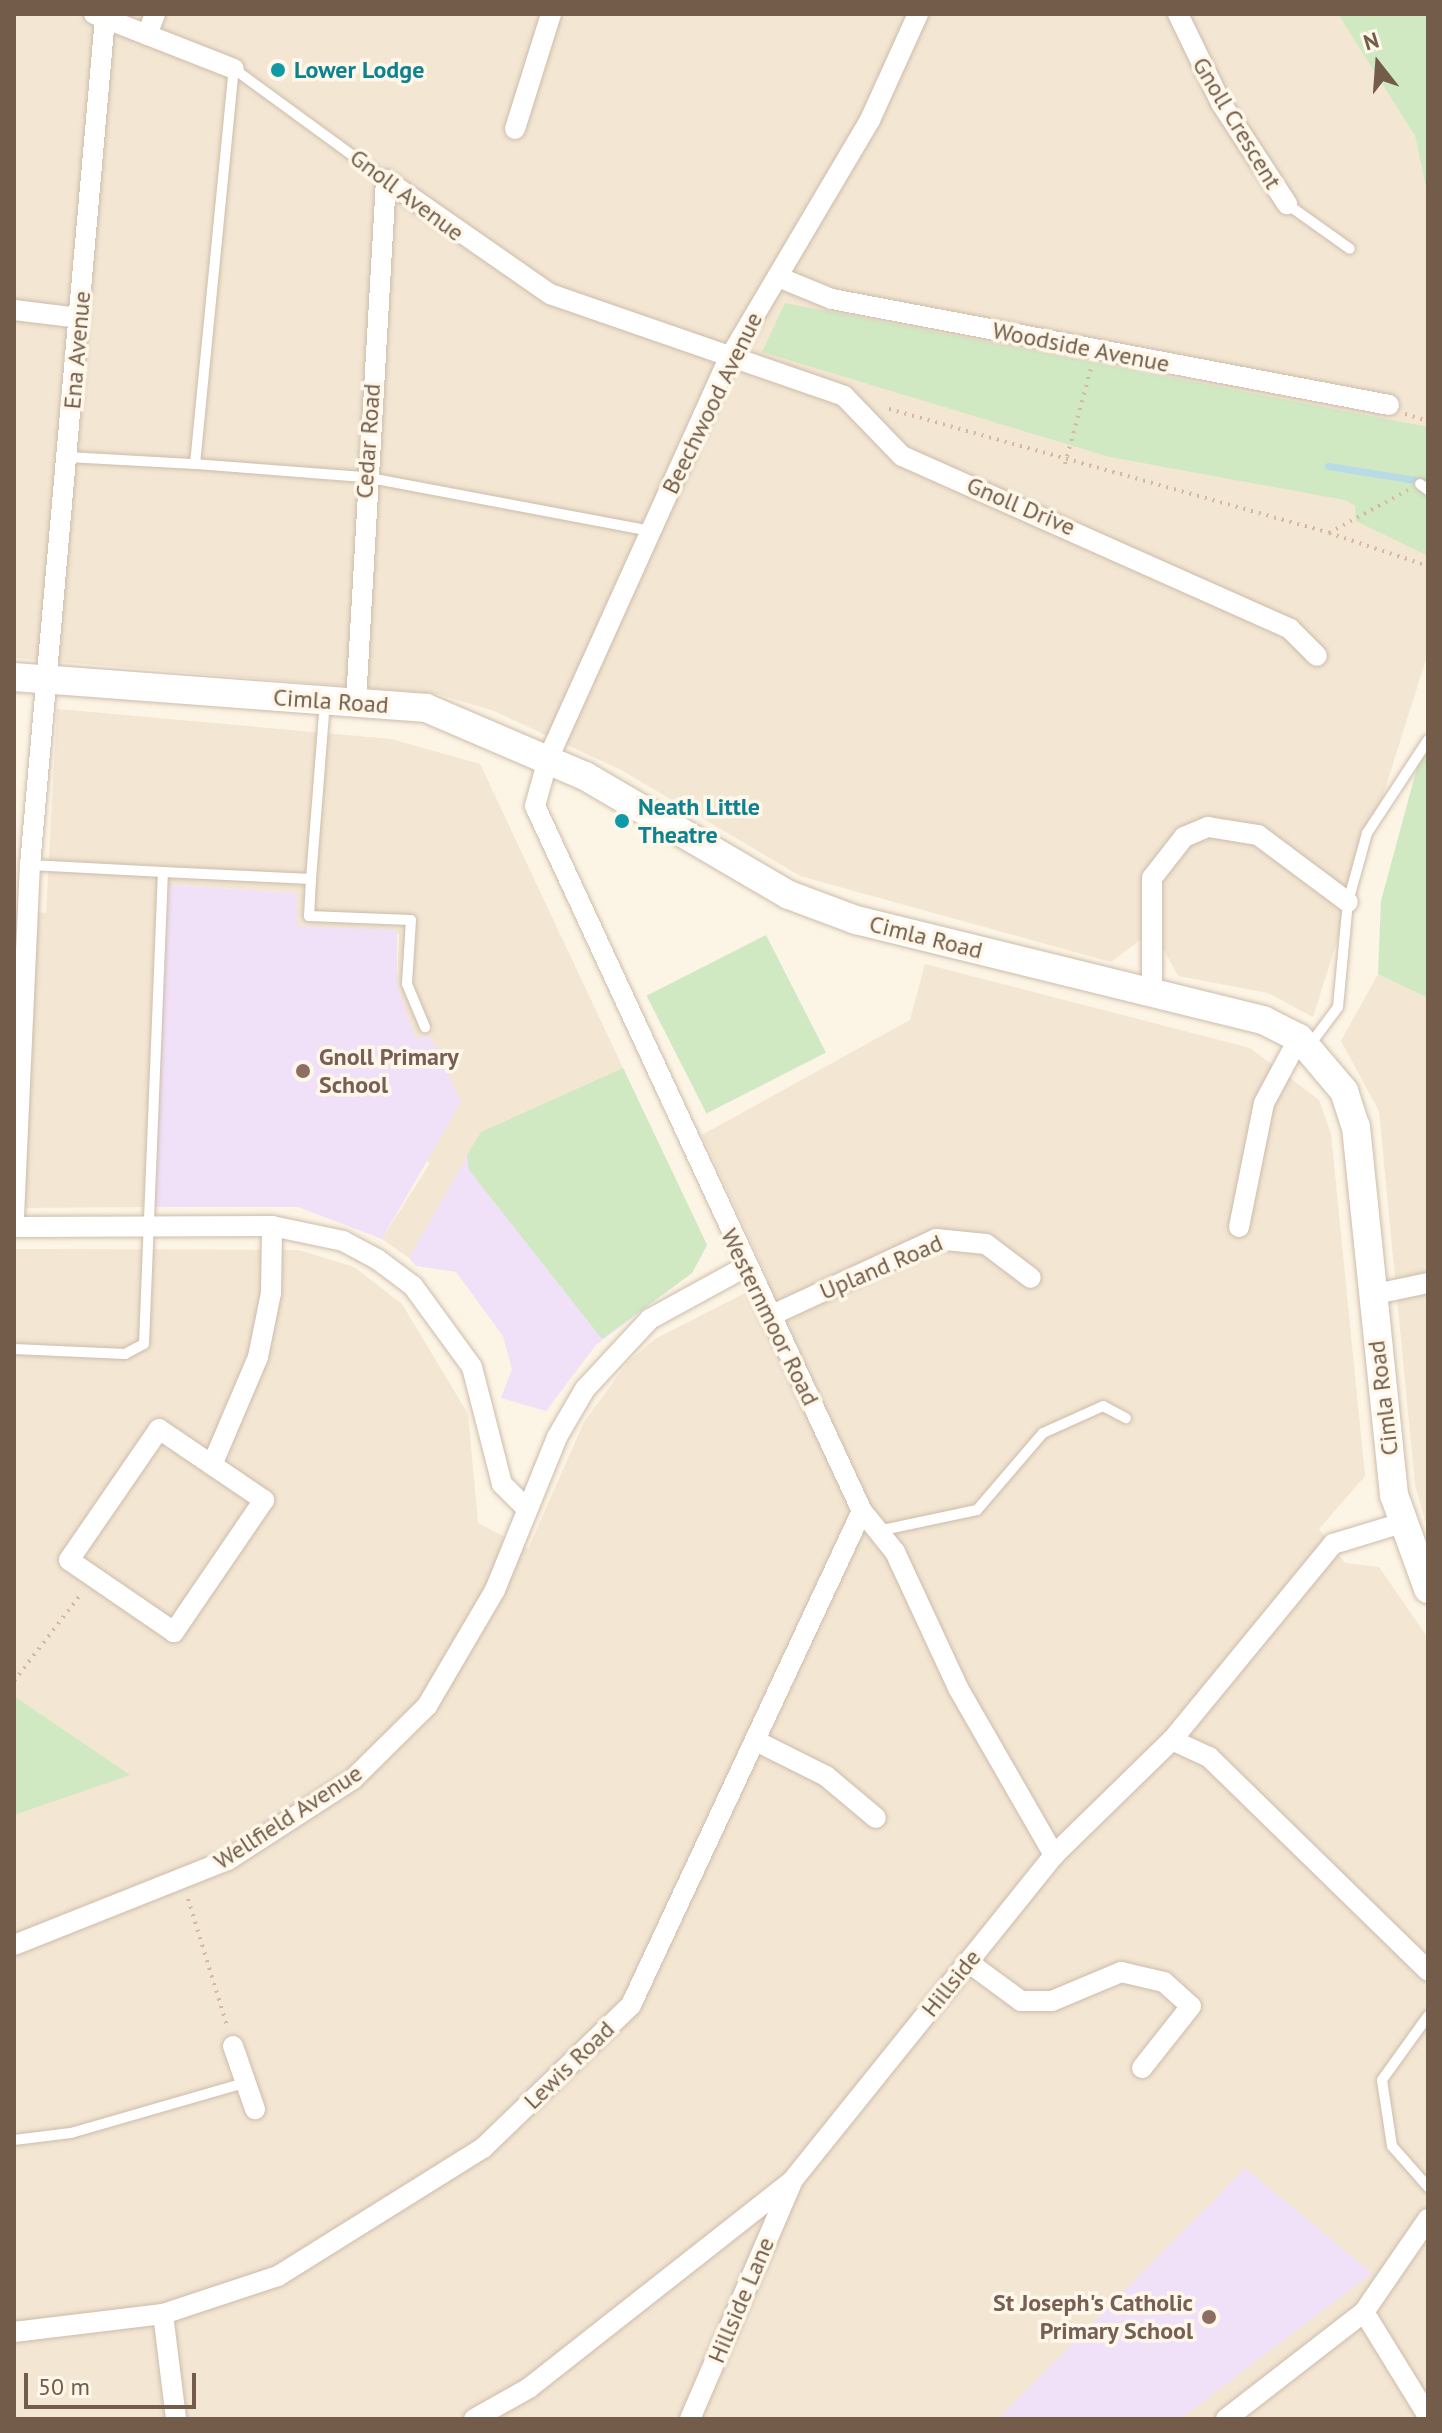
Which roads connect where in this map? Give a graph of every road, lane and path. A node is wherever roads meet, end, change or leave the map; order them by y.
1 (155, 14) edge
2 (551, 14) edge
3 (918, 14) edge
4 (1178, 14) edge
5 (100, 16) edge
6 (147, 35) junction
7 (234, 69) junction
8 (515, 129) dead end
9 (386, 180) junction
10 (1287, 204) joint
11 (1350, 249) dead end
12 (778, 277) junction
13 (14, 310) edge
14 (79, 318) junction
15 (1095, 351) junction
16 (729, 358) junction
17 (844, 396) junction
18 (1389, 405) dead end
19 (68, 457) junction
20 (195, 464) junction
21 (1065, 464) junction
22 (365, 477) junction
23 (1424, 487) edge
24 (650, 531) junction
25 (1329, 533) junction
26 (1428, 566) edge
27 (1317, 656) dead end
28 (14, 677) edge
29 (50, 682) junction
30 (325, 700) junction
31 (356, 702) junction
32 (1428, 740) edge
33 (548, 759) junction
34 (30, 865) junction
35 (163, 872) junction
36 (311, 879) junction
37 (1348, 902) junction
38 (1152, 991) junction
39 (425, 1027) dead end
40 (1304, 1042) junction
41 (14, 1216) edge
42 (147, 1226) junction
43 (272, 1226) junction
44 (14, 1227) edge
45 (1239, 1227) dead end
46 (745, 1267) junction
47 (1031, 1278) dead end
48 (1428, 1283) edge
49 (1371, 1295) junction
50 (770, 1316) junction
51 (14, 1349) edge
52 (1126, 1418) dead end
53 (212, 1465) junction
54 (527, 1509) junction
55 (862, 1511) junction
56 (1399, 1524) junction
57 (878, 1531) junction
58 (94, 1577) junction
59 (1428, 1589) edge
60 (14, 1681) edge
61 (1172, 1740) junction
62 (758, 1742) junction
63 (876, 1818) dead end
64 (1054, 1855) junction
65 (193, 1915) dead end
66 (14, 1945) edge
67 (968, 1962) junction
68 (1428, 1971) edge
69 (1428, 2016) edge
70 (233, 2046) joint
71 (1142, 2068) dead end
72 (249, 2081) junction
73 (255, 2109) dead end
74 (14, 2140) edge
75 (792, 2181) junction
76 (1428, 2187) edge
77 (1428, 2219) edge
78 (1364, 2312) junction
79 (163, 2314) junction
80 (14, 2332) edge
81 (1428, 2416) edge
82 (176, 2419) edge
83 (474, 2419) edge
84 (690, 2419) edge
85 (1226, 2419) edge

1 - 6 street
2 - 8 street
3 - 12 street, Beechwood Avenue
4 - 10 street, Gnoll Crescent
5 - 6 street, Gnoll Avenue
5 - 14 street, Ena Avenue
6 - 7 street, Gnoll Avenue
7 - 9 lane, Gnoll Avenue
7 - 20 lane
9 - 16 street, Gnoll Avenue
9 - 22 street, Cedar Road
10 - 11 lane, Gnoll Crescent
12 - 15 street, Woodside Avenue
12 - 16 street, Beechwood Avenue
13 - 14 street
14 - 19 street, Ena Avenue
15 - 18 street, Woodside Avenue
15 - 21 path
16 - 17 street, Gnoll Drive
16 - 24 street, Beechwood Avenue
17 - 21 path
17 - 27 street, Gnoll Drive
19 - 20 lane
19 - 29 street, Ena Avenue
20 - 22 lane
21 - 25 path
22 - 24 lane
22 - 31 street, Cedar Road
23 - 25 path
24 - 33 street, Beechwood Avenue
25 - 26 path
28 - 29 main road, Cimla Road
29 - 30 main road, Cimla Road
29 - 34 street, Ena Avenue
30 - 31 main road, Cimla Road
30 - 36 lane
31 - 33 main road, Cimla Road
32 - 37 lane
33 - 38 main road, Cimla Road
33 - 46 street, Westernmoor Road
34 - 35 lane
34 - 41 street, Ena Avenue
35 - 36 lane
35 - 42 lane
36 - 39 lane
37 - 38 street
37 - 40 lane
38 - 40 main road, Cimla Road
40 - 45 street
40 - 49 main road, Cimla Road
42 - 43 street
42 - 44 street
42 - 51 lane
43 - 53 street
43 - 54 street
46 - 50 street, Westernmoor Road
46 - 54 street, Wellfield Avenue
47 - 50 street, Upland Road
48 - 49 street
49 - 56 main road, Cimla Road
50 - 55 street, Westernmoor Road
52 - 57 lane
53 - 58 street
53 - 58 street
54 - 66 street, Wellfield Avenue
55 - 57 street, Westernmoor Road
55 - 62 street, Lewis Road
56 - 59 main road, Cimla Road
56 - 61 street, Hillside
57 - 64 street, Westernmoor Road
58 - 60 path
61 - 64 street, Hillside
61 - 68 street
62 - 63 street
62 - 79 street, Lewis Road
64 - 67 street, Hillside
65 - 70 path
67 - 71 street
67 - 75 street, Hillside
69 - 76 lane
70 - 72 street
72 - 73 street
72 - 74 lane
75 - 83 street, Hillside
75 - 84 street, Hillside Lane
77 - 78 street
78 - 81 street
78 - 85 street
79 - 80 street, Lewis Road
79 - 82 street

